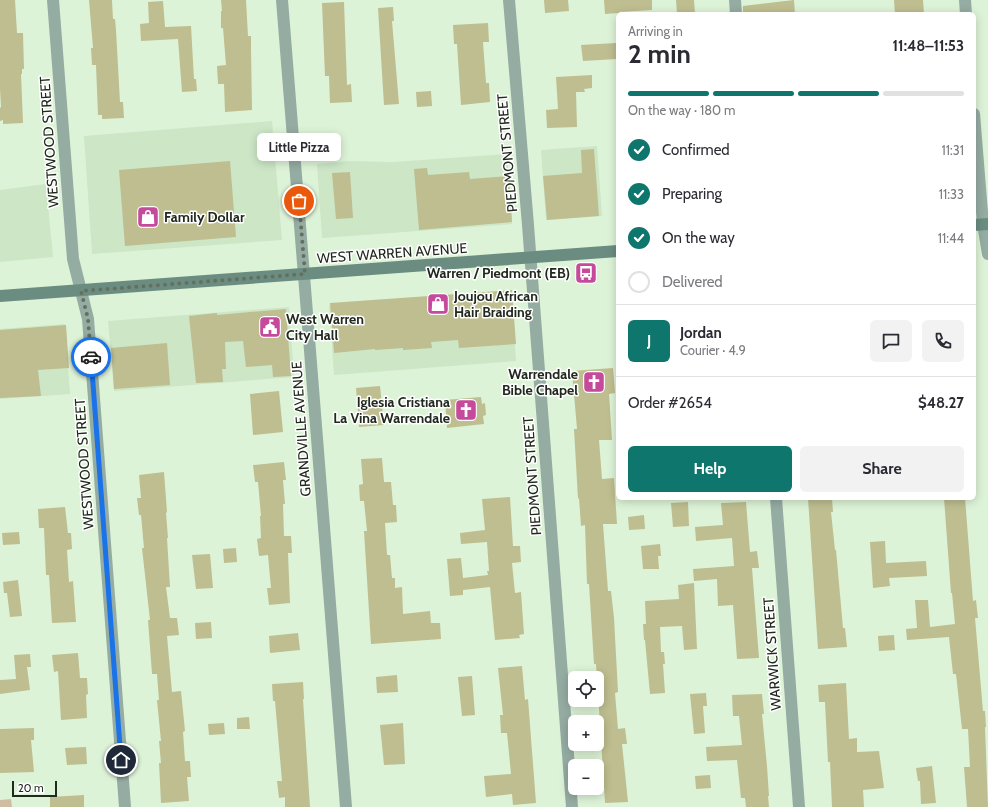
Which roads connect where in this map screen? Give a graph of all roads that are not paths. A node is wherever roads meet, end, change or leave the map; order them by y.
1 (53, 0) edge
2 (282, 0) edge
3 (509, 0) edge
4 (735, 0) edge
5 (965, 0) edge
6 (736, 12) edge
7 (966, 12) edge
8 (976, 142) edge
9 (982, 224) edge
10 (616, 251) edge
11 (988, 254) edge
12 (530, 258) junction
13 (305, 274) junction
14 (81, 291) junction
15 (0, 296) edge
16 (776, 500) edge
17 (125, 807) edge
18 (346, 807) edge
19 (572, 807) edge
20 (799, 807) edge

1 - 14 street, WESTWOOD STREET
2 - 13 street, GRANDVILLE AVENUE
3 - 12 street, PIEDMONT STREET
4 - 6 street
5 - 7 street
8 - 9 street
9 - 11 street
10 - 12 main road, WEST WARREN AVENUE
12 - 13 main road, WEST WARREN AVENUE
12 - 19 street, PIEDMONT STREET
13 - 14 main road, WEST WARREN AVENUE
13 - 18 street, GRANDVILLE AVENUE
14 - 15 main road, WEST WARREN AVENUE
14 - 17 street, WESTWOOD STREET
16 - 20 street, WARWICK STREET

